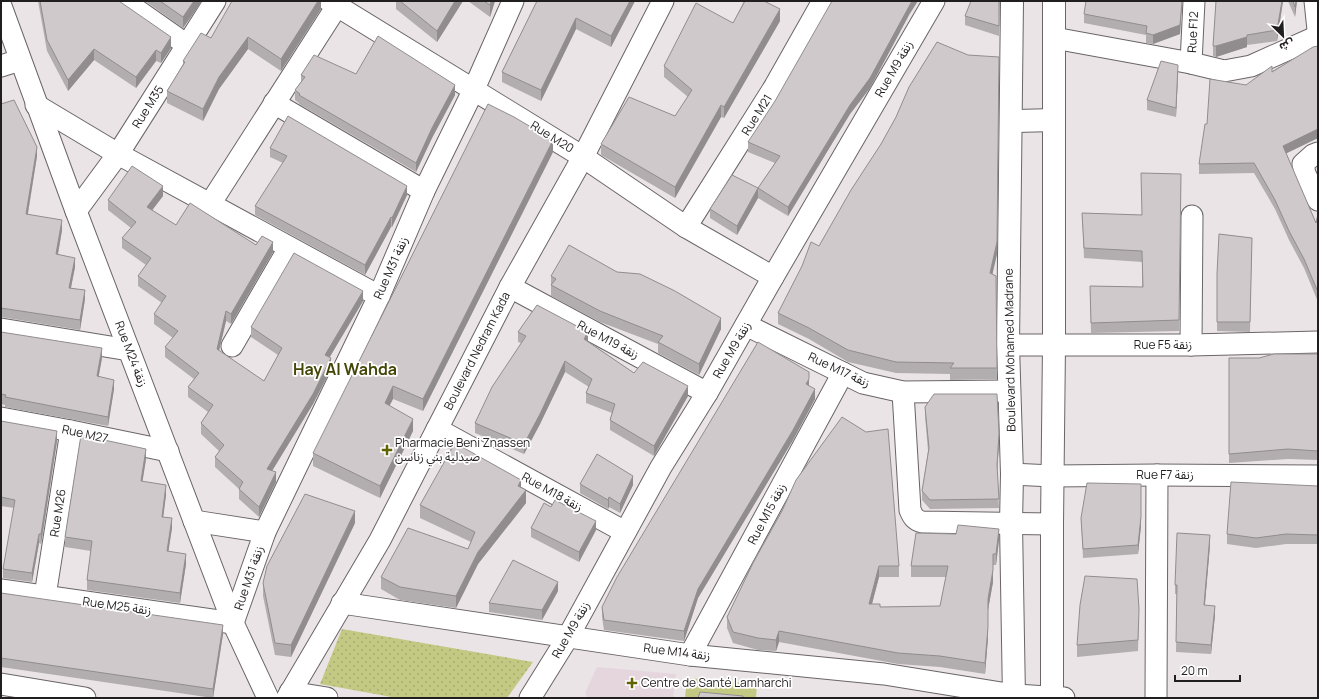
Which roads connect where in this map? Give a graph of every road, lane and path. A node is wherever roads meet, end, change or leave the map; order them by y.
1 (124, 1) edge
2 (215, 1) edge
3 (513, 1) edge
4 (663, 1) edge
5 (823, 1) edge
6 (934, 1) edge
7 (1012, 1) edge
8 (1054, 1) edge
9 (1194, 1) edge
10 (1315, 1) edge
11 (333, 4) edge
12 (2, 16) edge
13 (1318, 30) edge
14 (1318, 36) edge
15 (1054, 38) junction
16 (187, 45) junction
17 (10, 63) edge
18 (1191, 63) junction
19 (474, 89) junction
20 (274, 103) junction
21 (36, 105) junction
22 (1054, 120) junction
23 (1010, 121) junction
24 (118, 154) junction
25 (583, 157) junction
26 (1310, 158) edge
27 (424, 191) junction
28 (1318, 200) edge
29 (210, 204) junction
30 (76, 211) junction
31 (1192, 216) dead end
32 (686, 227) junction
33 (289, 248) junction
34 (773, 277) junction
35 (510, 287) junction
36 (378, 296) junction
37 (746, 326) junction
38 (1, 329) edge
39 (1318, 342) edge
40 (1008, 345) junction
41 (1054, 345) junction
42 (1191, 345) junction
43 (232, 346) dead end
44 (129, 350) junction
45 (844, 373) junction
46 (1009, 391) junction
47 (903, 392) junction
48 (707, 393) junction
49 (1, 418) edge
50 (437, 429) junction
51 (71, 431) junction
52 (168, 451) junction
53 (1012, 474) junction
54 (1157, 475) junction
55 (1053, 476) junction
56 (1318, 476) edge
57 (194, 521) junction
58 (1011, 524) junction
59 (1052, 524) junction
60 (265, 532) junction
61 (625, 532) junction
62 (1, 590) edge
63 (45, 596) junction
64 (342, 603) junction
65 (233, 623) junction
66 (568, 637) junction
67 (690, 655) junction
68 (1, 684) edge
69 (289, 695) edge
70 (1014, 696) edge
71 (1056, 697) edge
72 (85, 698) edge
73 (268, 698) edge
74 (327, 698) edge
75 (530, 698) edge
76 (1156, 698) edge

1 - 16 street
2 - 16 street, Rue M35
3 - 19 street, Rue M31 زنقة
4 - 25 street, Boulevard Nedram Kada
5 - 32 street, Rue M21
6 - 34 street, Rue M9 زنقة
7 - 23 street, Boulevard Mohamed Madrane
8 - 15 street
9 - 18 street, Rue F12
10 - 13 street
11 - 19 street, Rue M20
11 - 20 street
12 - 17 street, Rue M24 زنقة
14 - 18 street
15 - 18 street
15 - 22 street
16 - 24 street, Rue M35
17 - 21 street, Rue M24 زنقة
19 - 25 street, Rue M20
19 - 27 street, Rue M31 زنقة
20 - 27 street
20 - 29 street
21 - 24 street
21 - 30 street, Rue M24 زنقة
22 - 23 street
22 - 41 street
23 - 40 street, Boulevard Mohamed Madrane
24 - 29 street
24 - 30 street, Rue M35
25 - 32 street, Rue M20
25 - 35 street, Boulevard Nedram Kada
26 - 28 street
27 - 36 street, Rue M31 زنقة
29 - 33 street
30 - 44 street, Rue M24 زنقة
31 - 42 street
32 - 34 street, Rue M20
33 - 36 street
33 - 43 street
34 - 37 street, Rue M9 زنقة
35 - 48 street, Rue M19 زنقة
35 - 50 street, Boulevard Nedram Kada
36 - 60 street, Rue M31 زنقة
37 - 45 street, Rue M17 زنقة
37 - 48 street, Rue M9 زنقة
38 - 44 street
39 - 42 street, Rue F5 زنقة
40 - 41 street, Rue F5 زنقة
40 - 46 street, Boulevard Mohamed Madrane
41 - 42 street, Rue F5 زنقة
41 - 55 street
44 - 52 street, Rue M24 زنقة
45 - 47 street, Rue M17 زنقة
45 - 67 street, Rue M15 زنقة
46 - 47 street, Rue M17 زنقة
46 - 53 street, Boulevard Mohamed Madrane
47 - 58 street
48 - 61 street, Rue M9 زنقة
49 - 51 street, Rue M27
50 - 61 street, Rue M18 زنقة
50 - 64 street, Boulevard Nedram Kada
51 - 52 street, Rue M27
51 - 63 street, Rue M26
52 - 57 street, Rue M24 زنقة
53 - 55 street, Rue F7 زنقة
53 - 58 street, Boulevard Mohamed Madrane
54 - 55 street, Rue F7 زنقة
54 - 56 street, Rue F7 زنقة
54 - 76 street
55 - 59 street
57 - 60 street, Rue M31 زنقة
57 - 65 street, Rue M24 زنقة
58 - 59 street
58 - 70 street, Boulevard Mohamed Madrane
59 - 71 street
60 - 65 street, Rue M31 زنقة
61 - 66 street, Rue M9 زنقة
62 - 63 street, Rue M25 زنقة
63 - 65 street, Rue M25 زنقة
64 - 66 street, Rue M14 زنقة
64 - 69 street, Boulevard Nedram Kada
65 - 73 street, Rue M24 زنقة
66 - 67 street, Rue M14 زنقة
66 - 75 street, Rue M9 زنقة
67 - 70 street, Rue M14 زنقة
68 - 72 street
69 - 74 street
70 - 71 street, Rue M14 زنقة

